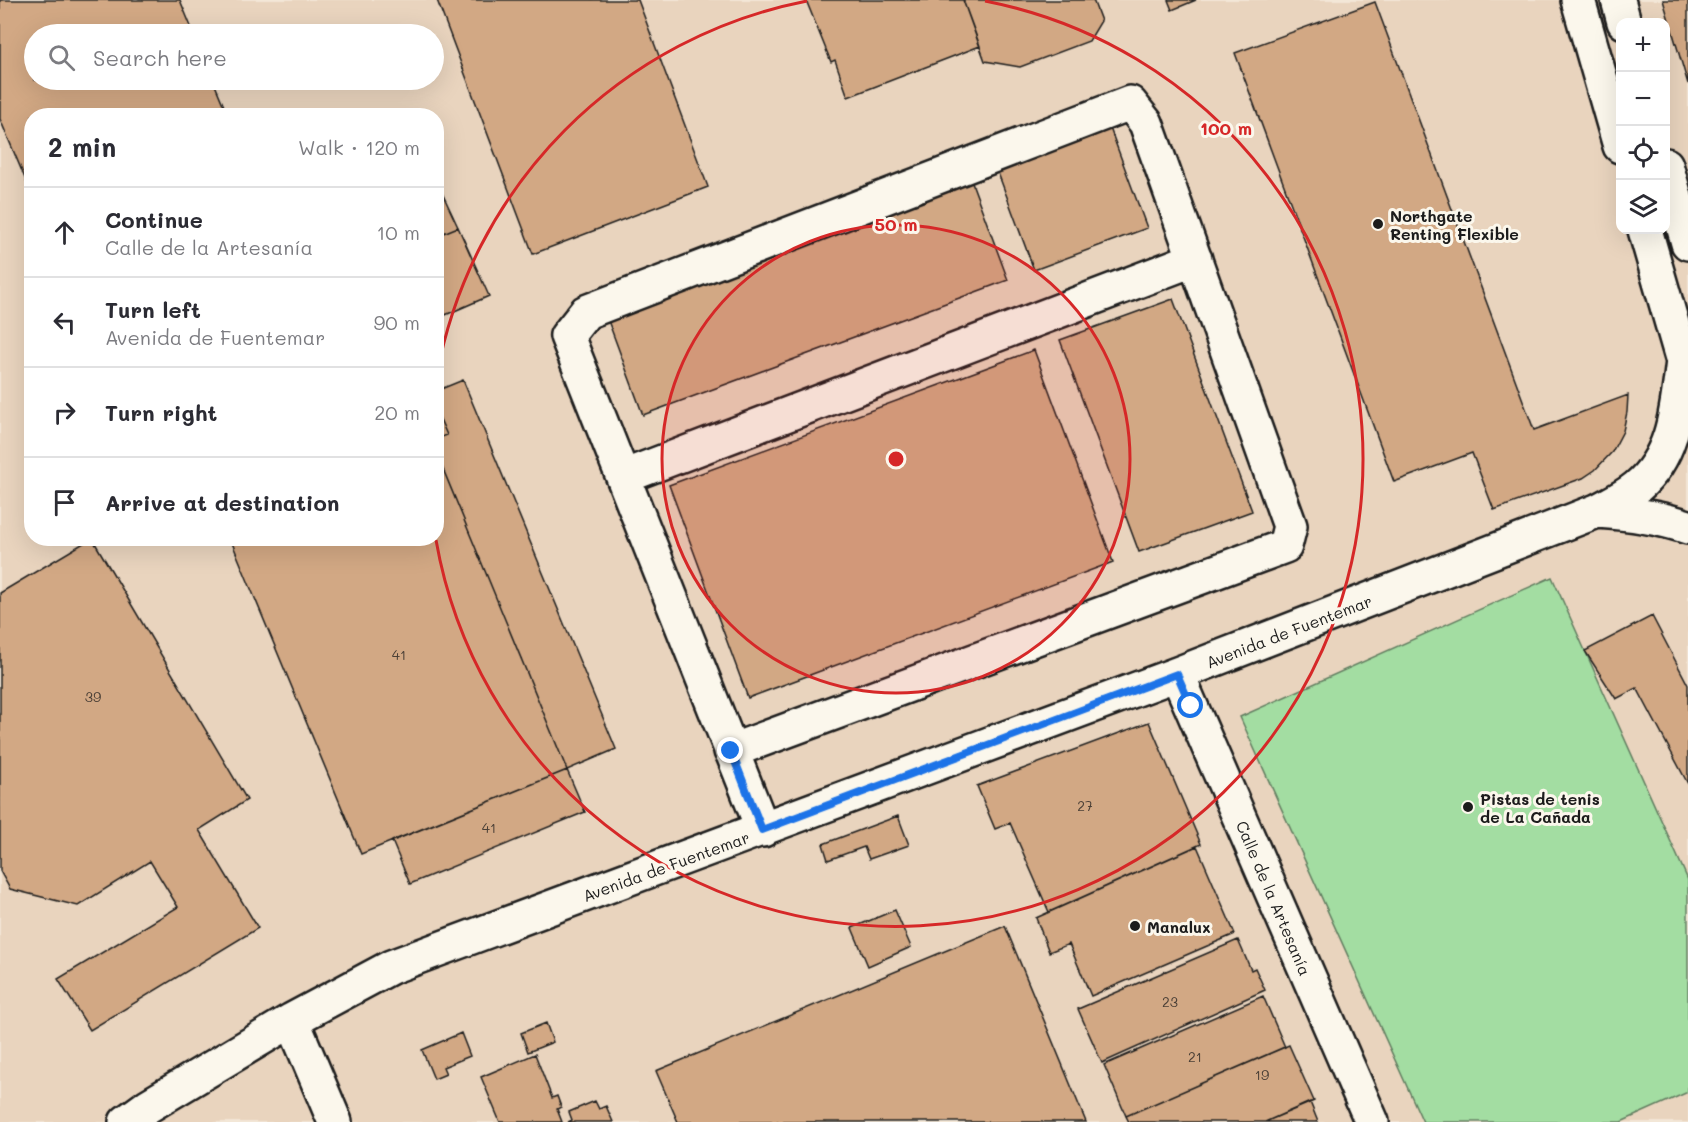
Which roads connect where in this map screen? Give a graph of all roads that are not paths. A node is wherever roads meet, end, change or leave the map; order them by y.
1 (1578, 0) edge
2 (1618, 0) edge
3 (1623, 18) edge
4 (1616, 132) edge
5 (1669, 180) edge
6 (1646, 234) edge
7 (1688, 243) edge
8 (1195, 259) junction
9 (1686, 370) edge
10 (623, 477) junction
11 (1597, 511) junction
12 (1688, 527) edge
13 (1177, 674) junction
14 (731, 751) junction
15 (762, 830) junction
16 (292, 1020) junction
17 (126, 1122) edge
18 (335, 1122) edge
19 (1372, 1122) edge

1 - 4 street
2 - 3 street
5 - 7 street
6 - 9 street
8 - 10 street
8 - 10 street
8 - 14 street
9 - 11 street, Avenida de Fuentemar
10 - 14 street
11 - 12 street, Avenida de Fuentemar
11 - 13 street, Avenida de Fuentemar
13 - 15 street, Avenida de Fuentemar
13 - 19 street, Calle de la Artesanía
14 - 15 street
15 - 16 street, Avenida de Fuentemar
16 - 17 street, Avenida de Fuentemar
16 - 18 street

